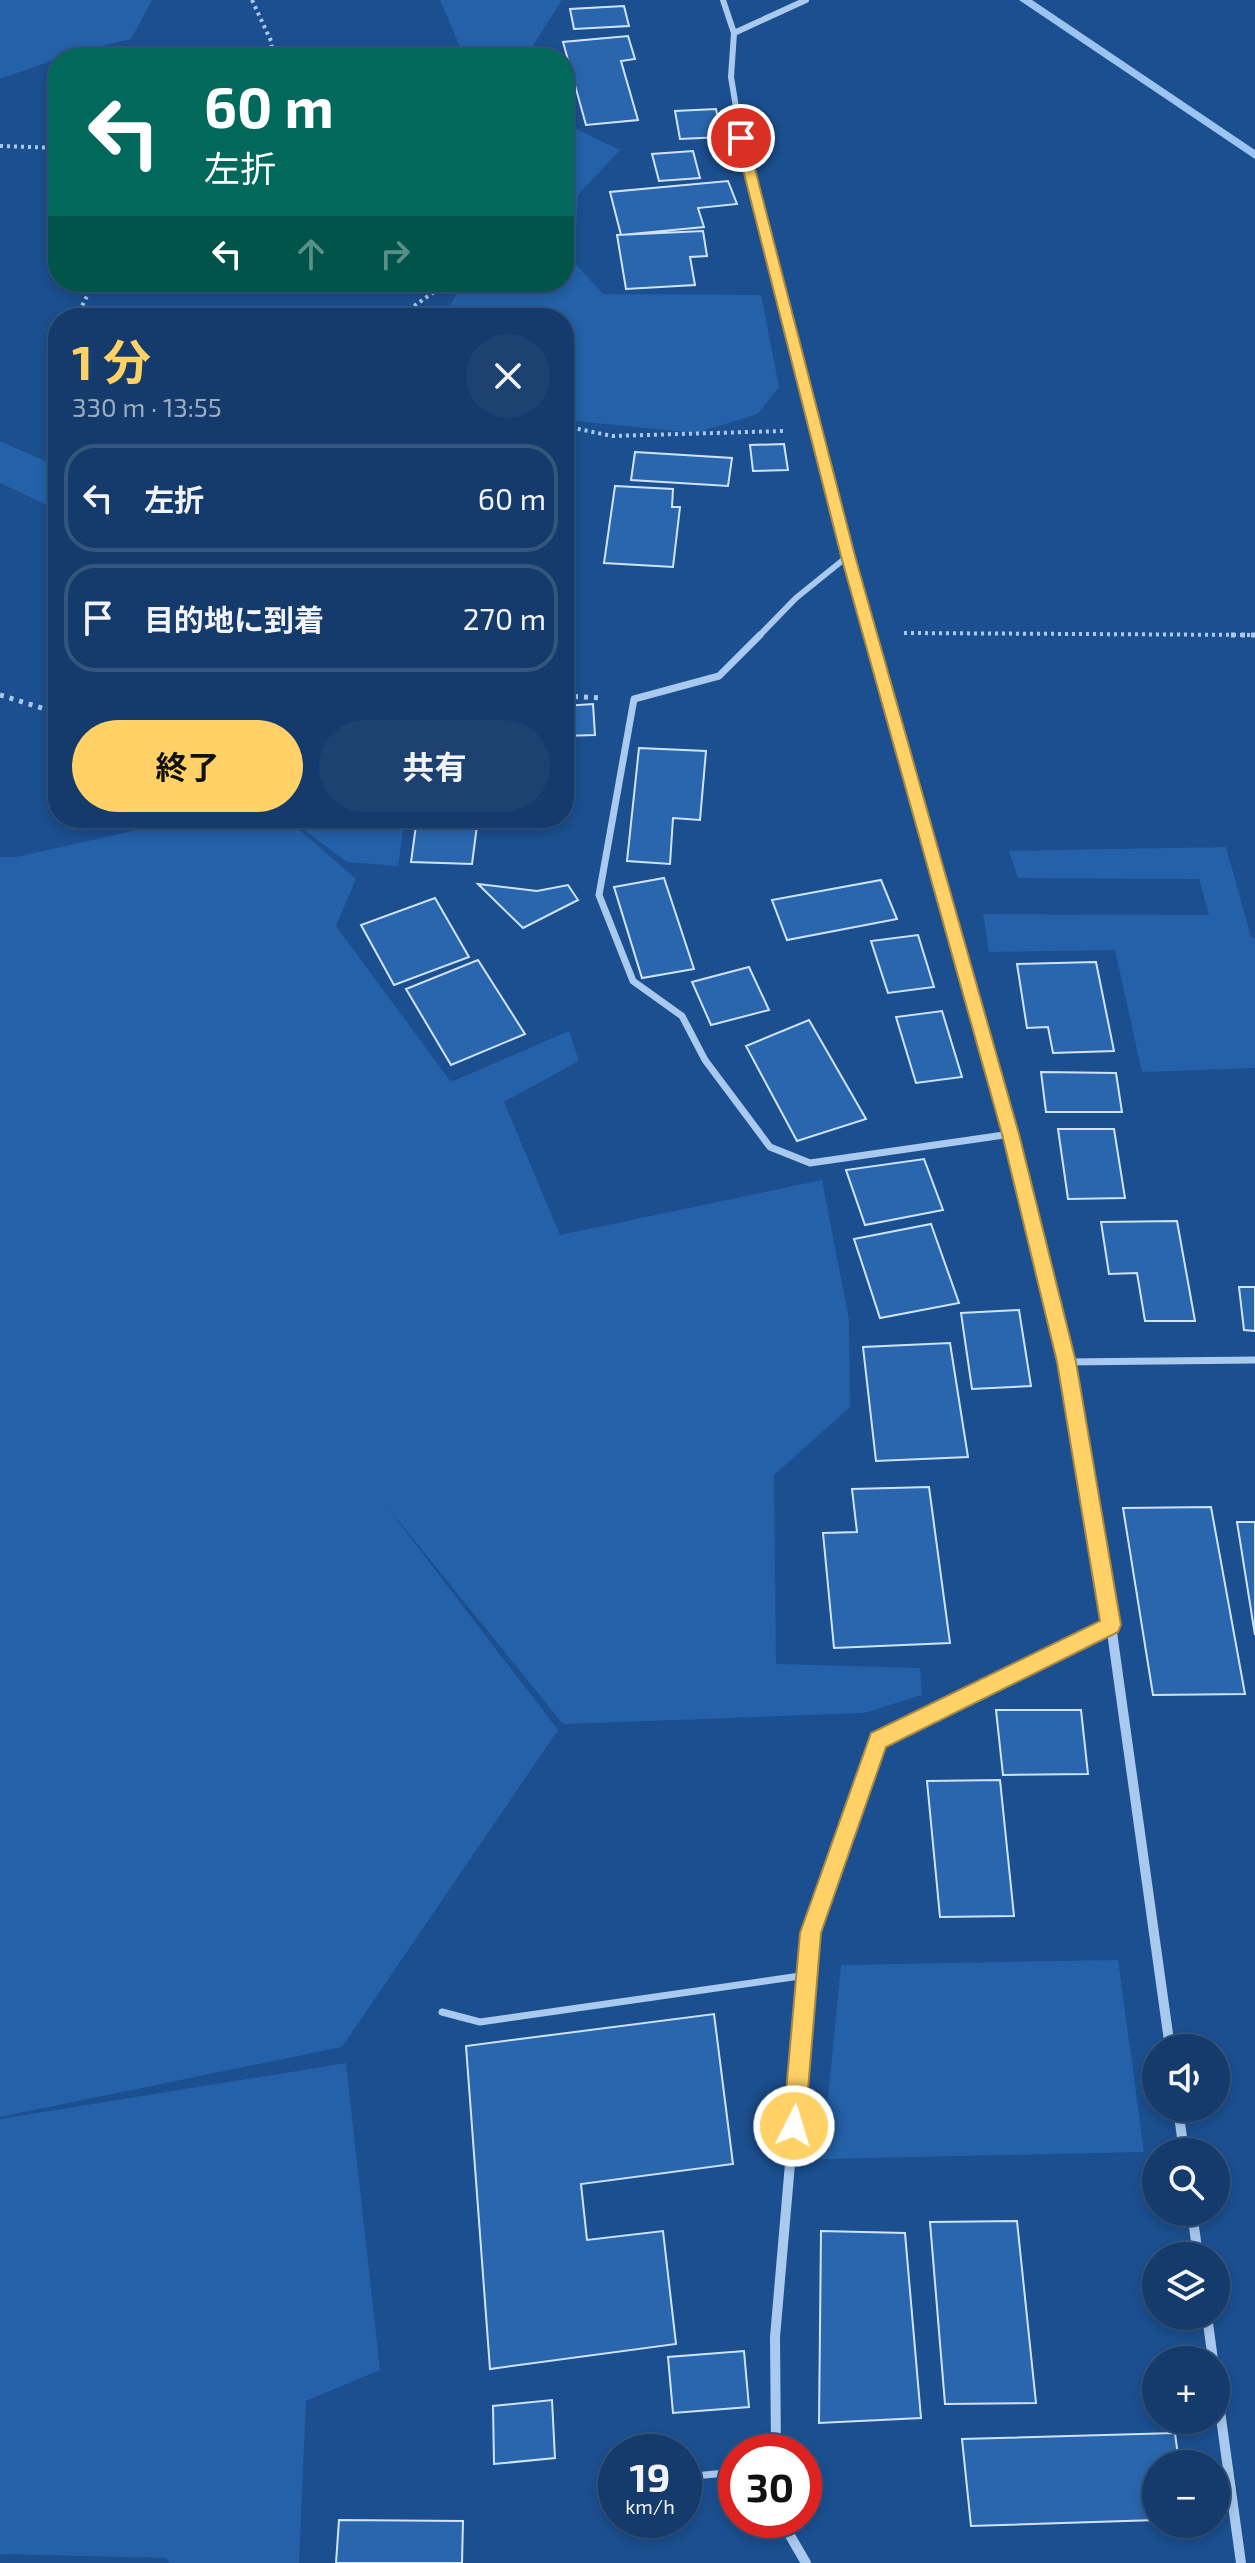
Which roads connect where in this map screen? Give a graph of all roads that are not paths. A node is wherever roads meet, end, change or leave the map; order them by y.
1 (723, 0) edge
2 (806, 0) edge
3 (734, 33) junction
4 (848, 556) junction
5 (1011, 1134) junction
6 (1255, 1360) edge
7 (1067, 1362) junction
8 (1111, 1625) junction
9 (807, 1975) junction
10 (442, 2012) dead end
11 (1168, 2034) edge
12 (776, 2434) edge
13 (1223, 2434) edge
14 (791, 2538) edge
15 (806, 2563) edge
16 (1241, 2563) edge

1 - 3 street
2 - 3 street
3 - 4 street
4 - 5 street
4 - 5 street
5 - 7 street
6 - 7 street
7 - 8 street
8 - 9 street
8 - 11 street
9 - 10 lane
9 - 12 street
13 - 16 street
14 - 15 street

